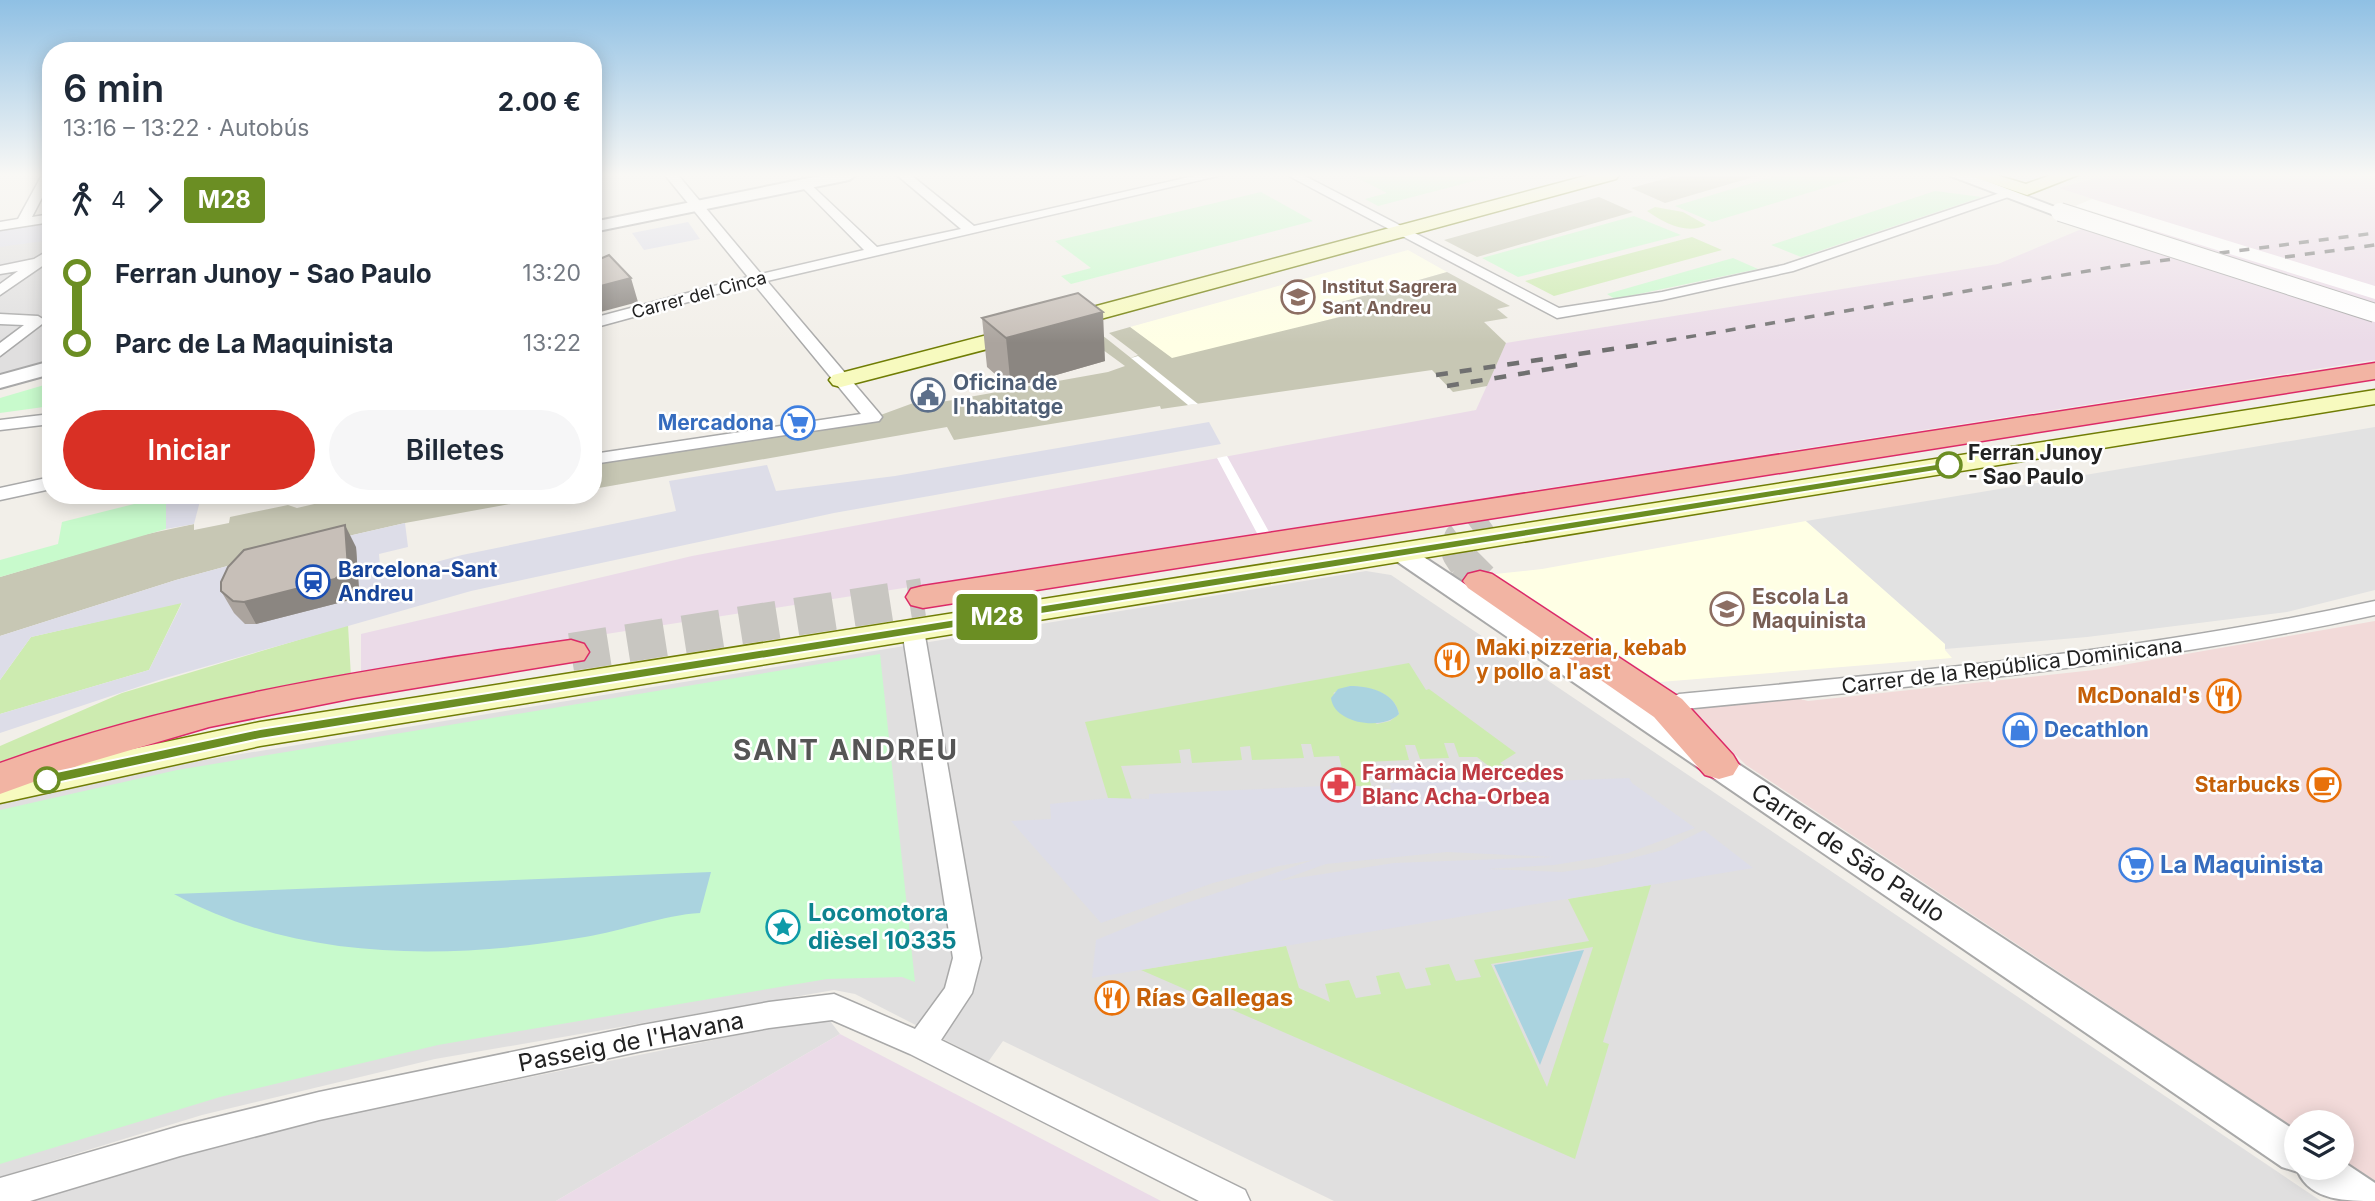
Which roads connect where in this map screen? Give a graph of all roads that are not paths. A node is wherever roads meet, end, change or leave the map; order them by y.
1 (717, 231) edge
2 (853, 231) edge
3 (966, 231) edge
4 (1404, 231) edge
5 (1900, 231) edge
6 (2119, 231) edge
7 (2168, 231) edge
8 (1400, 232) junction
9 (874, 252) junction
10 (42, 259) edge
11 (42, 261) edge
12 (0, 270) edge
13 (756, 279) junction
14 (0, 292) edge
15 (2375, 295) edge
16 (2375, 313) edge
17 (0, 319) edge
18 (602, 321) edge
19 (0, 351) edge
20 (42, 370) edge
21 (2375, 371) edge
22 (841, 380) junction
23 (0, 382) edge
24 (2375, 397) edge
25 (42, 420) edge
26 (0, 425) edge
27 (602, 457) edge
28 (42, 485) edge
29 (0, 494) edge
30 (1401, 553) junction
31 (1480, 581) tunnel mouth
32 (923, 597) tunnel mouth
33 (2375, 608) edge
34 (913, 630) junction
35 (571, 652) tunnel mouth
36 (1659, 713) junction
37 (1719, 765) joint
38 (0, 779) edge
39 (0, 790) edge
40 (921, 1045) junction
41 (2284, 1146) edge
42 (2335, 1180) edge
43 (0, 1194) edge
44 (1233, 1201) edge
45 (2366, 1201) edge

1 - 13 street
2 - 9 street
3 - 9 street, Carrer del Cinca
4 - 8 main road
5 - 8 street
6 - 16 street, bridge
7 - 15 street
8 - 22 main road
9 - 13 street, Carrer del Cinca
10 - 12 street
11 - 14 street
13 - 18 street, Carrer del Cinca
13 - 22 street
17 - 19 street
20 - 23 street
21 - 32 highway
22 - 27 street
24 - 30 main road
25 - 26 street
28 - 29 street
30 - 34 main road
30 - 36 street
31 - 36 highway
33 - 36 street, Carrer de la República Dominicana
34 - 39 main road
34 - 40 street
35 - 38 highway
36 - 37 highway
37 - 41 street, Carrer de São Paulo
40 - 43 street, Passeig de l'Havana
40 - 44 street, Passeig de l'Havana
42 - 45 street

